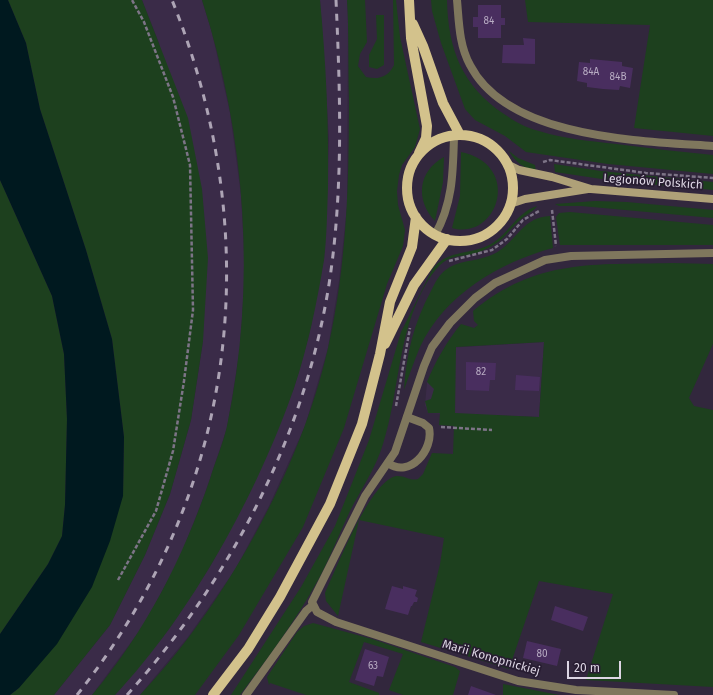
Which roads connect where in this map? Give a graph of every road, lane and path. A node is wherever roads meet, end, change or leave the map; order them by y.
1 (132, 0) edge
2 (409, 0) edge
3 (457, 0) edge
4 (411, 20) junction
5 (457, 136) junction
6 (713, 146) edge
7 (418, 156) junction
8 (507, 164) junction
9 (591, 189) junction
10 (713, 198) edge
11 (510, 204) junction
12 (552, 210) dead end
13 (416, 217) junction
14 (555, 231) dead end
15 (435, 235) junction
16 (447, 239) junction
17 (713, 254) edge
18 (380, 354) junction
19 (407, 418) junction
20 (439, 427) dead end
21 (492, 430) dead end
22 (388, 463) junction
23 (118, 580) dead end
24 (313, 605) junction
25 (213, 695) edge
26 (246, 695) edge
27 (674, 695) edge

1 - 23 path
2 - 4 main road
3 - 6 street
4 - 5 main road
4 - 7 main road
5 - 7 main road
5 - 8 main road
5 - 15 street
7 - 13 main road
8 - 9 main road, Legionów Polskich
8 - 11 main road
9 - 10 main road, Legionów Polskich
9 - 11 main road, Legionów Polskich
11 - 16 main road
12 - 14 path
13 - 15 main road
13 - 18 main road
15 - 16 main road
16 - 18 main road
17 - 19 street
18 - 25 main road
19 - 22 street
19 - 22 street
20 - 21 path
22 - 24 street
24 - 26 street
24 - 27 street, Marii Konopnickiej

